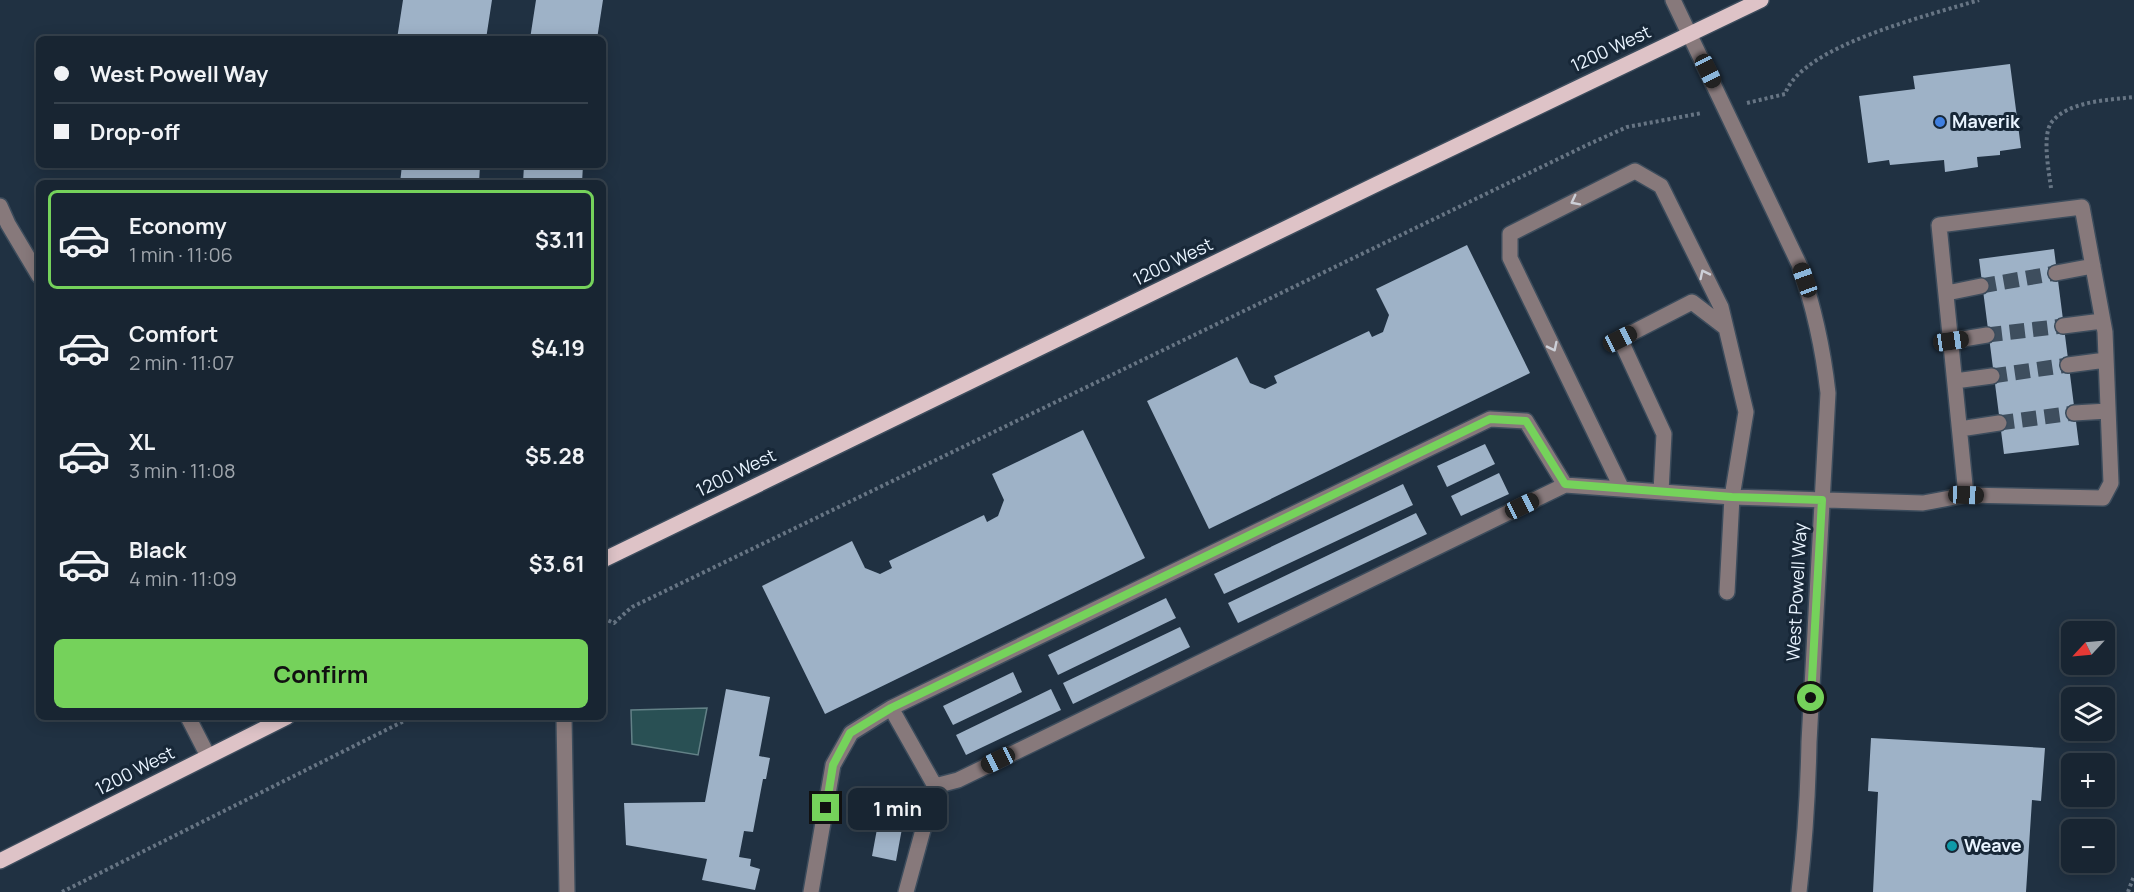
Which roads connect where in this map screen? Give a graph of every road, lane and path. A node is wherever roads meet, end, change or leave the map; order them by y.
1 (1673, 0) edge
2 (1761, 0) edge
3 (1979, 0) edge
4 (1690, 34) junction
5 (1785, 94) dead end
6 (2134, 97) edge
7 (1659, 123) dead end
8 (0, 206) edge
9 (2054, 211) junction
10 (2092, 266) junction
11 (36, 271) edge
12 (2056, 273) tunnel mouth
13 (1981, 286) tunnel mouth
14 (1947, 292) junction
15 (2102, 321) junction
16 (2063, 326) tunnel mouth
17 (1726, 328) junction
18 (1988, 336) tunnel mouth
19 (1951, 341) junction
20 (2106, 360) junction
21 (2068, 365) tunnel mouth
22 (1992, 376) tunnel mouth
23 (1955, 381) junction
24 (2108, 411) junction
25 (2074, 413) tunnel mouth
26 (1999, 423) tunnel mouth
27 (1960, 429) junction
28 (1565, 484) junction
29 (1622, 489) junction
30 (1661, 492) junction
31 (1966, 495) junction
32 (1732, 497) junction
33 (1822, 500) junction
34 (606, 559) edge
35 (1726, 592) dead end
36 (606, 620) edge
37 (891, 708) junction
38 (190, 720) edge
39 (281, 720) edge
40 (406, 720) edge
41 (564, 720) edge
42 (208, 756) junction
43 (935, 786) junction
44 (0, 861) edge
45 (2134, 876) edge
46 (62, 892) edge
47 (567, 892) edge
48 (811, 892) edge
49 (906, 892) edge
50 (1799, 892) edge
51 (2128, 892) edge

1 - 4 street, West Powell Way
2 - 4 main road, 1200 West
3 - 5 path
4 - 33 street, West Powell Way
4 - 34 main road, 1200 West
6 - 9 path
7 - 36 path
8 - 11 street
9 - 10 street
9 - 14 street
10 - 12 street
10 - 15 street
13 - 14 street
14 - 19 street
15 - 16 street
15 - 20 street
17 -> 29 street
17 - 30 street
17 - 32 street
18 - 19 street
19 - 23 street
20 - 21 street
20 - 24 street
22 - 23 street
23 - 27 street
24 - 25 street
24 - 31 street
26 - 27 street
27 - 31 street
28 - 29 street
28 - 37 street
28 - 43 street
29 - 30 street
30 - 32 street
31 - 33 street
32 - 33 street
32 - 35 street
33 - 50 street, West Powell Way
37 - 43 street
37 - 48 street
38 - 42 street
39 - 42 main road, 1200 West
40 - 46 path
41 - 47 street
42 - 44 main road, 1200 West
43 - 49 street
45 - 51 path

